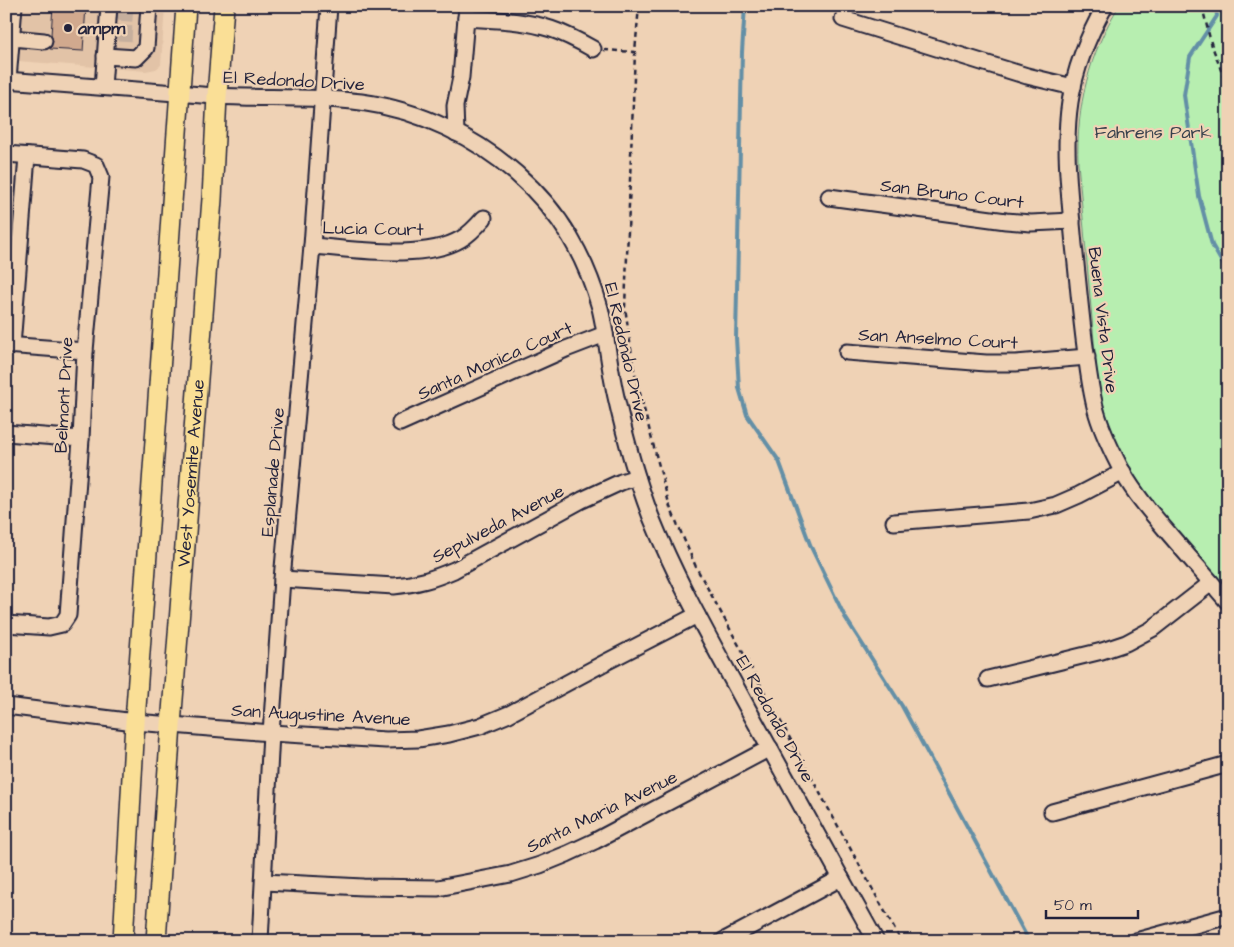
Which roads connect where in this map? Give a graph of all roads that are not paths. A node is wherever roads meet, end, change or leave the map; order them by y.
1 (14, 6) edge
2 (186, 6) edge
3 (224, 6) edge
4 (329, 6) edge
5 (847, 6) edge
6 (1105, 6) edge
7 (112, 11) edge
8 (146, 12) edge
9 (467, 12) edge
10 (12, 38) junction
11 (44, 41) dead end
12 (593, 49) road end
13 (105, 56) junction
14 (7, 80) edge
15 (103, 87) junction
16 (1073, 87) junction
17 (179, 93) junction
18 (217, 96) junction
19 (323, 98) junction
20 (456, 133) junction
21 (6, 154) edge
22 (27, 156) junction
23 (829, 198) dead end
24 (484, 218) dead end
25 (1072, 221) junction
26 (312, 246) junction
27 (605, 334) junction
28 (9, 345) edge
29 (85, 351) junction
30 (847, 352) dead end
31 (1087, 357) junction
32 (400, 423) dead end
33 (6, 433) edge
34 (81, 439) junction
35 (1123, 472) junction
36 (637, 477) junction
37 (894, 522) dead end
38 (282, 579) junction
39 (1211, 583) junction
40 (1228, 602) edge
41 (697, 615) junction
42 (6, 624) edge
43 (988, 679) dead end
44 (6, 706) edge
45 (135, 722) junction
46 (171, 725) junction
47 (271, 733) junction
48 (770, 748) junction
49 (1228, 764) edge
50 (1052, 812) dead end
51 (841, 878) junction
52 (264, 882) junction
53 (1228, 916) edge
54 (123, 941) edge
55 (156, 941) edge
56 (260, 941) edge
57 (723, 941) edge
58 (876, 941) edge
59 (1136, 941) edge

1 - 10 street
2 - 17 main road
3 - 18 main road, West Yosemite Avenue
4 - 19 street, Esplanade Drive
5 - 16 street
6 - 16 street, Buena Vista Drive
7 - 13 street
8 - 13 street
9 - 12 street
9 - 20 street
10 - 11 street
10 - 14 street
13 - 15 street
14 - 15 street, El Redondo Drive
15 - 17 street, El Redondo Drive
16 - 25 street, Buena Vista Drive
17 - 18 street, El Redondo Drive
17 - 45 main road
18 - 19 street, El Redondo Drive
18 - 46 main road, West Yosemite Avenue
19 - 20 street, El Redondo Drive
19 - 26 street, Esplanade Drive
20 - 27 street, El Redondo Drive
21 - 22 street
22 - 28 street
22 - 29 street, Belmont Drive
23 - 25 street, San Bruno Court
24 - 26 street, Lucia Court
25 - 31 street, Buena Vista Drive
26 - 38 street, Esplanade Drive
27 - 32 street, Santa Monica Court
27 - 36 street, El Redondo Drive
28 - 29 street
29 - 34 street, Belmont Drive
30 - 31 street, San Anselmo Court
31 - 35 street, Buena Vista Drive
33 - 34 street
34 - 42 street, Belmont Drive
35 - 37 street
35 - 39 street, Buena Vista Drive
36 - 38 street, Sepulveda Avenue
36 - 41 street, El Redondo Drive
38 - 47 street, Esplanade Drive
39 - 40 street, Buena Vista Drive
39 - 43 street
41 - 47 street, San Augustine Avenue
41 - 48 street, El Redondo Drive
44 - 45 street, San Augustine Avenue
45 - 46 street, San Augustine Avenue
45 - 54 main road
46 - 47 street, San Augustine Avenue
46 - 55 main road, West Yosemite Avenue
47 - 52 street, Esplanade Drive
48 - 51 street, El Redondo Drive
48 - 52 street, Santa Maria Avenue
49 - 50 street
51 - 57 street
51 - 58 street, El Redondo Drive
52 - 56 street, Esplanade Drive
53 - 59 street

